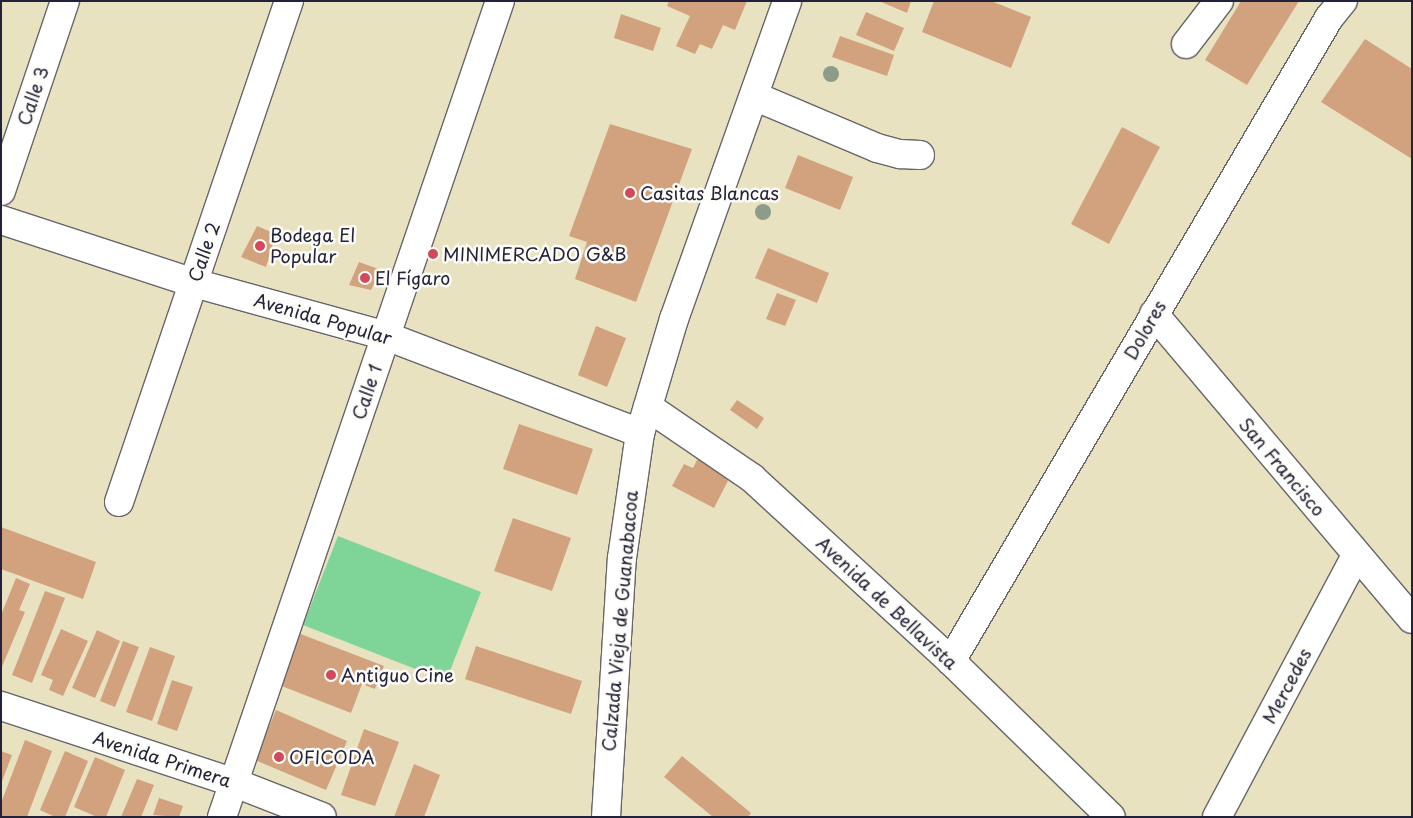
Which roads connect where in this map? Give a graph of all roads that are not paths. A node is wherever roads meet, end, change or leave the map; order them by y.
1 (65, 1) edge
2 (289, 1) edge
3 (500, 1) edge
4 (787, 1) edge
5 (1218, 1) edge
6 (1343, 1) edge
7 (1186, 44) dead end
8 (754, 96) junction
9 (920, 155) dead end
10 (1, 191) edge
11 (1, 220) edge
12 (194, 283) junction
13 (1154, 314) junction
14 (386, 336) junction
15 (648, 408) junction
16 (640, 433) junction
17 (119, 502) dead end
18 (1356, 556) junction
19 (1412, 619) edge
20 (951, 661) junction
21 (1, 706) edge
22 (234, 783) junction
23 (222, 817) edge
24 (322, 817) edge
25 (606, 817) edge
26 (1111, 817) edge
27 (1217, 817) edge

1 - 10 street, Calle 3
2 - 12 street, Calle 2
3 - 14 street, Calle 1
4 - 8 street, Calzada Vieja de Guanabacoa
5 - 7 street
6 - 13 street, Dolores
8 - 9 street
8 - 15 street, Calzada Vieja de Guanabacoa
11 - 12 street, Avenida Popular
12 - 14 street, Avenida Popular
12 - 17 street, Calle 2
13 - 18 street, San Francisco
13 - 20 street, Dolores
14 - 16 street, Avenida Popular
14 - 22 street, Calle 1
15 - 16 street, Calzada Vieja de Guanabacoa
15 - 20 street, Avenida de Bellavista
16 - 25 street, Calzada Vieja de Guanabacoa
18 - 19 street, San Francisco
18 - 27 street, Mercedes
20 - 26 street, Avenida de Bellavista
21 - 22 street, Avenida Primera
22 - 23 street
22 - 24 street, Avenida Primera

